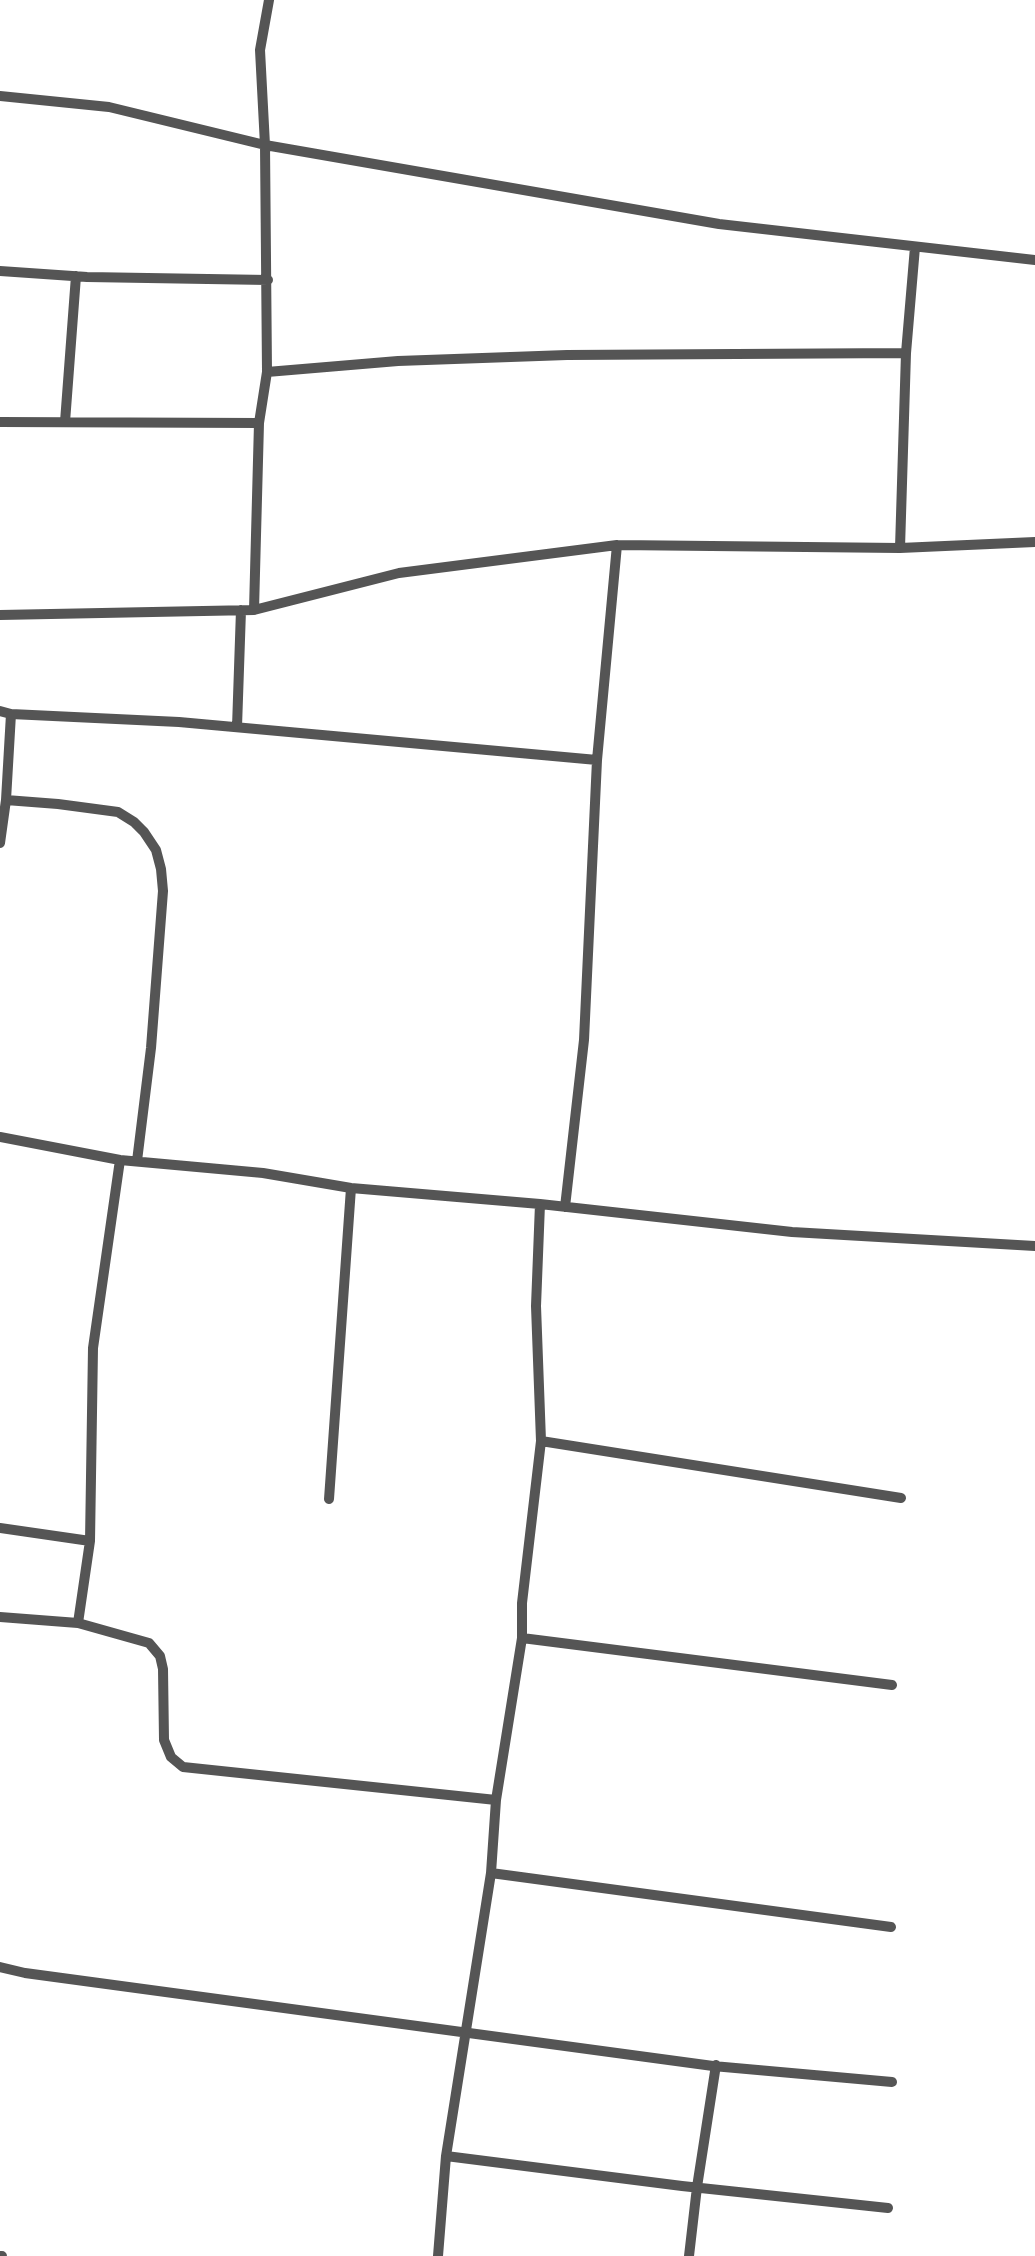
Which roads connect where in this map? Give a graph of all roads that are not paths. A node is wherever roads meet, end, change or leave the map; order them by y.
1 (269, 0) edge
2 (0, 96) edge
3 (265, 145) junction
4 (916, 247) junction
5 (1035, 260) edge
6 (0, 271) edge
7 (76, 276) junction
8 (268, 280) junction
9 (906, 354) junction
10 (267, 372) junction
11 (0, 422) edge
12 (65, 422) junction
13 (260, 423) junction
14 (1035, 542) edge
15 (617, 545) junction
16 (900, 548) junction
17 (240, 610) junction
18 (254, 610) junction
19 (0, 615) edge
20 (0, 711) edge
21 (11, 714) junction
22 (236, 726) junction
23 (597, 760) junction
24 (6, 800) junction
25 (0, 843) edge
26 (0, 1137) edge
27 (120, 1160) junction
28 (137, 1161) junction
29 (351, 1188) junction
30 (540, 1204) junction
31 (565, 1207) junction
32 (1035, 1246) edge
33 (541, 1441) junction
34 (901, 1498) dead end
35 (329, 1499) dead end
36 (0, 1528) edge
37 (90, 1541) junction
38 (0, 1617) edge
39 (78, 1623) junction
40 (522, 1638) junction
41 (892, 1685) dead end
42 (496, 1800) junction
43 (490, 1873) junction
44 (891, 1927) dead end
45 (0, 1967) edge
46 (465, 2031) junction
47 (716, 2065) junction
48 (892, 2082) dead end
49 (446, 2156) junction
50 (697, 2187) junction
51 (888, 2208) dead end
52 (438, 2256) edge
53 (689, 2256) edge

1 - 3 street
2 - 3 street
3 - 4 street
3 - 8 street
4 - 5 street
4 - 9 street
6 - 7 street
7 - 8 street
7 - 12 street
8 - 10 street
9 - 10 street
9 - 16 street
10 - 13 street
11 - 12 street
12 - 13 street
13 - 18 street
14 - 16 street
15 - 16 street
15 - 18 street
15 - 23 street
17 - 18 street
17 - 19 street
17 - 22 street
20 - 21 street
21 - 22 street
21 - 24 street
22 - 23 street
23 - 31 street
24 - 25 street
24 - 28 street
26 - 27 street
27 - 28 street
27 - 37 street
28 - 29 street
29 - 30 street
29 - 35 street
30 - 31 street
30 - 33 street
31 - 32 street
33 - 34 street
33 - 40 street
36 - 37 street
37 - 39 street
38 - 39 street
39 - 42 street
40 - 41 street
40 - 42 street
42 - 43 street
43 - 44 street
43 - 46 street
45 - 46 street
46 - 47 street
46 - 49 street
47 - 48 street
47 - 50 street
49 - 50 street
49 - 52 street
50 - 51 street
50 - 53 street

